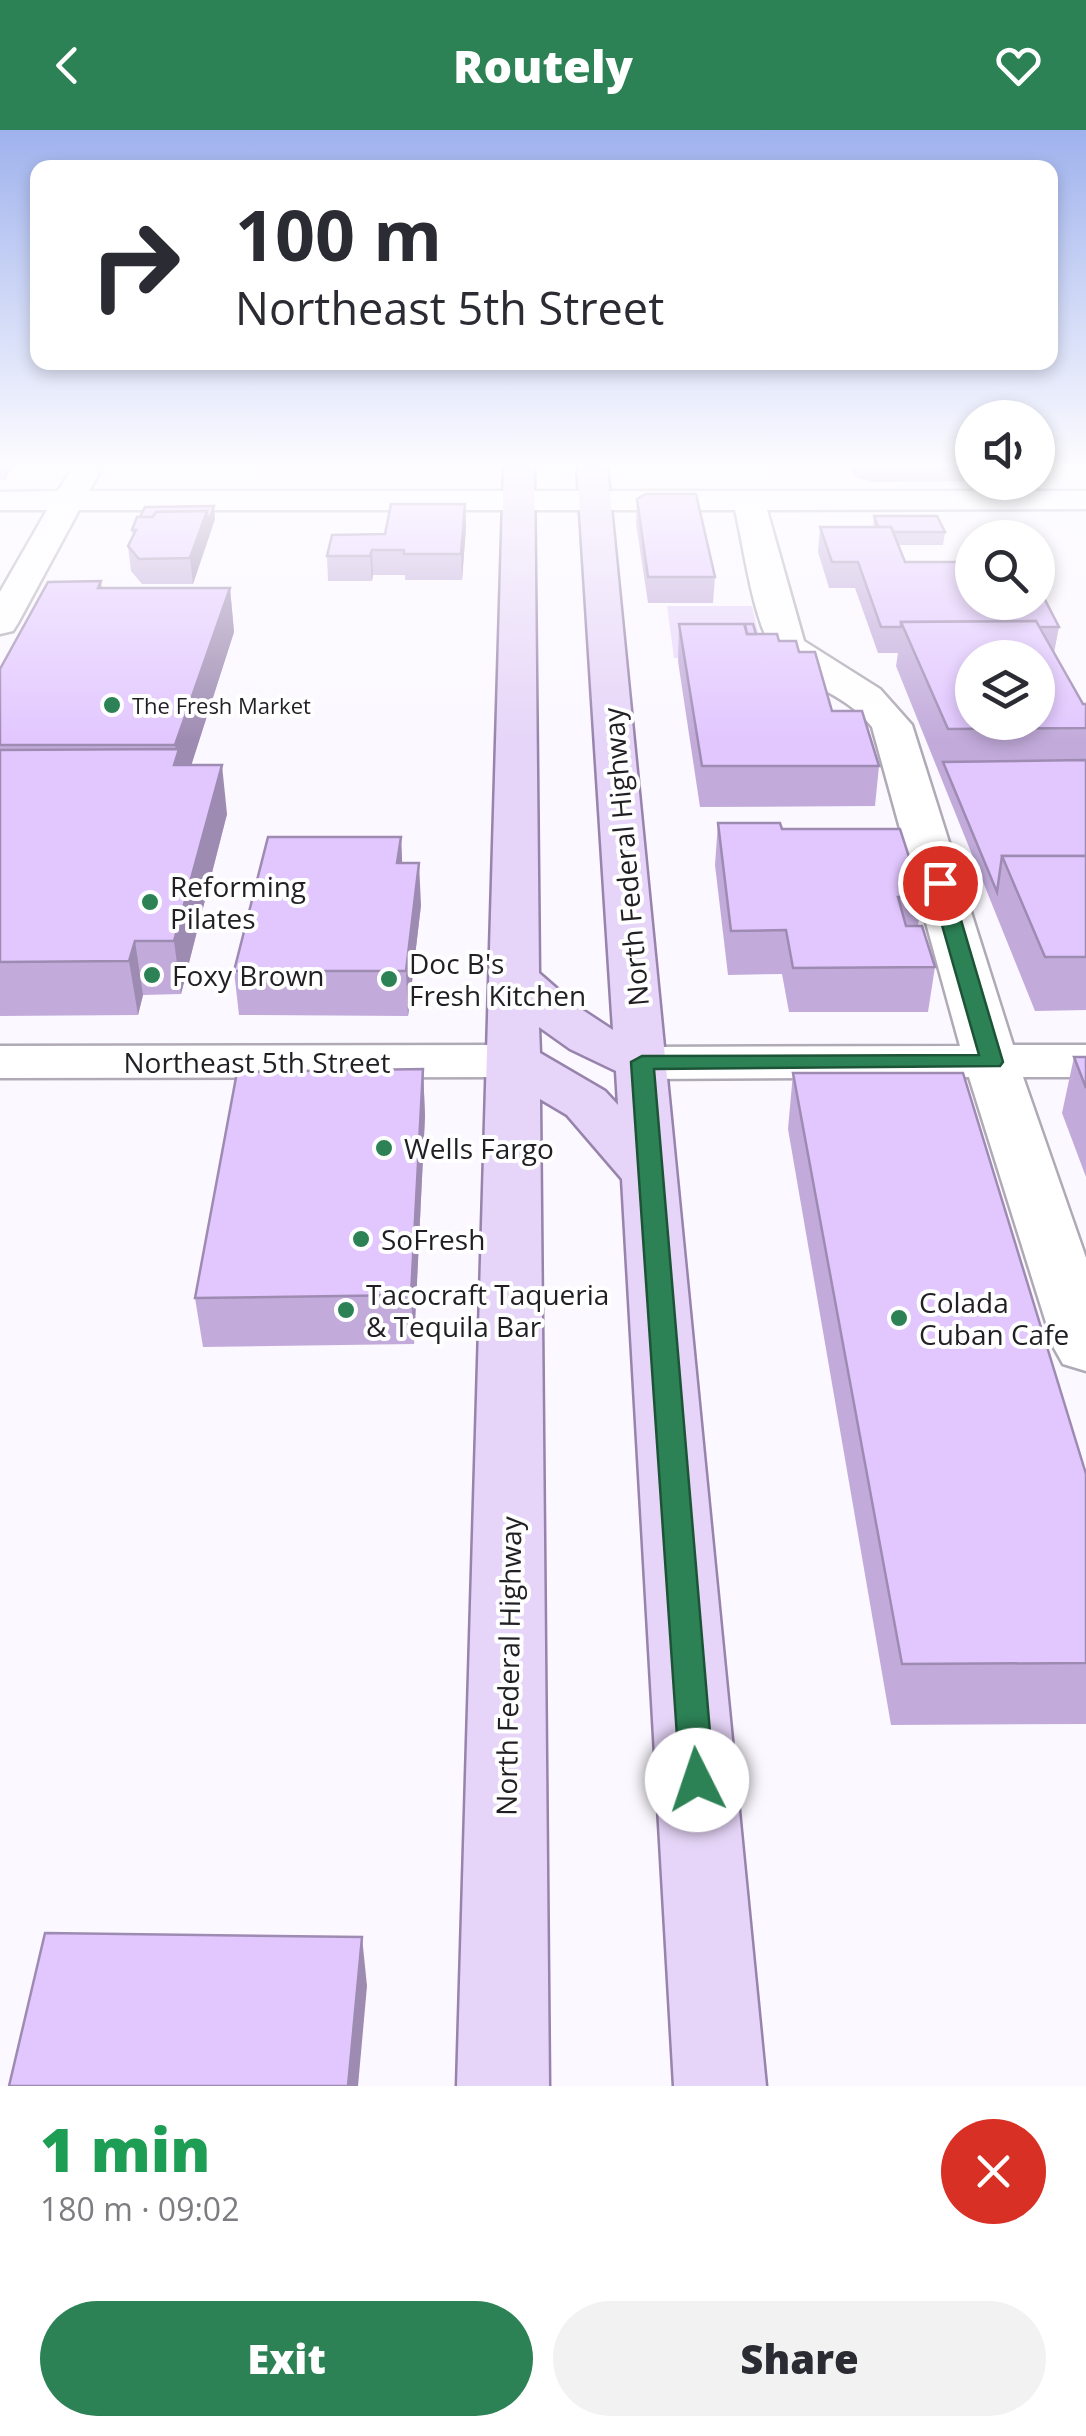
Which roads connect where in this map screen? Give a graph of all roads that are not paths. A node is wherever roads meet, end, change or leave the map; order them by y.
1 (37, 557) edge
2 (518, 557) edge
3 (600, 557) edge
4 (763, 557) edge
5 (0, 623) edge
6 (515, 978) junction
7 (515, 1061) junction
8 (1086, 1061) edge
9 (0, 1062) edge
10 (642, 1062) junction
11 (992, 1062) junction
12 (651, 1176) junction
13 (1086, 1348) edge
14 (503, 2086) edge
15 (720, 2086) edge

1 - 5 street
2 - 6 main road, North Federal Highway
3 - 10 main road, North Federal Highway
4 - 11 street
6 - 7 main road, North Federal Highway
6 - 10 main road
7 - 9 street, Northeast 5th Street
7 - 12 main road
7 - 14 main road, North Federal Highway
8 - 11 street
10 - 11 street
10 - 12 main road, North Federal Highway
11 - 13 street
12 - 15 main road, North Federal Highway

